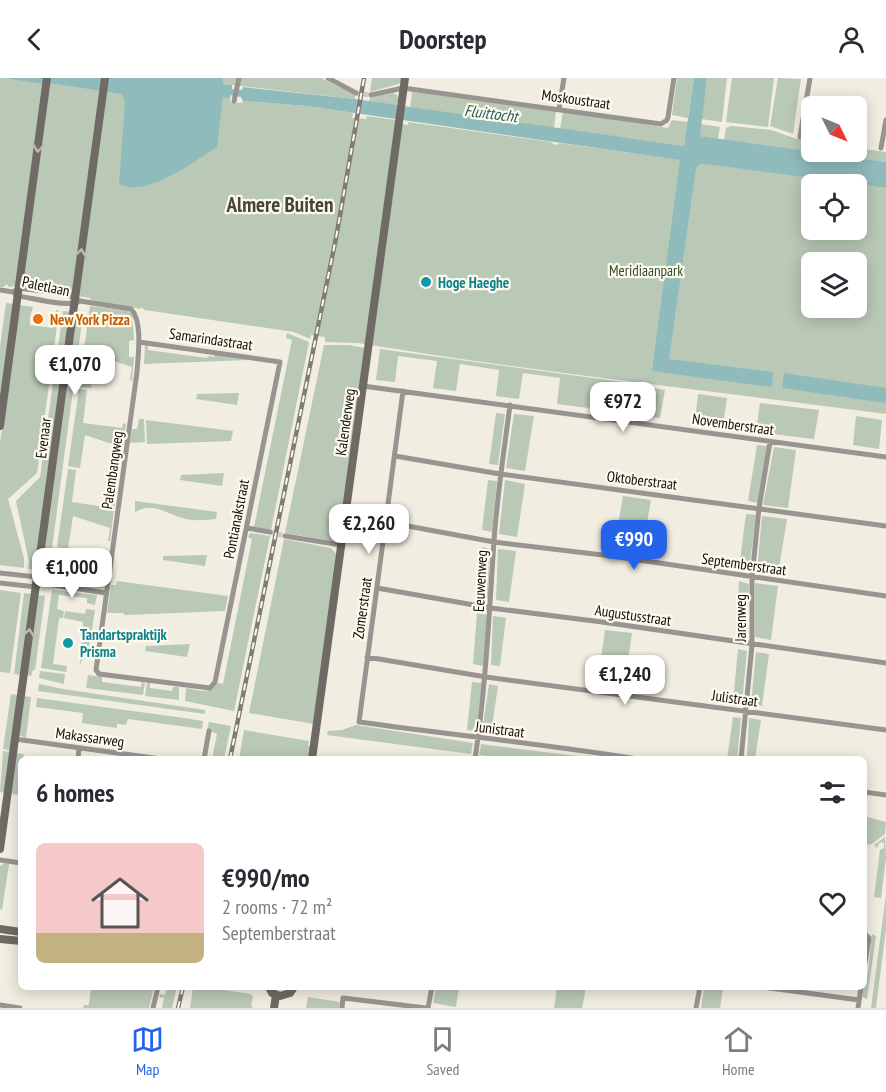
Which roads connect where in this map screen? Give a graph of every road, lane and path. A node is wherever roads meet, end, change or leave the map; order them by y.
1 (47, 78) edge
2 (105, 78) edge
3 (329, 78) edge
4 (405, 78) edge
5 (564, 78) edge
6 (674, 78) edge
7 (810, 78) edge
8 (238, 81) edge
9 (403, 88) junction
10 (356, 93) tunnel mouth
11 (371, 95) tunnel mouth
12 (234, 101) dead end
13 (559, 109) junction
14 (886, 120) edge
15 (800, 137) dead end
16 (881, 148) dead end
17 (0, 292) edge
18 (17, 292) junction
19 (77, 301) junction
20 (138, 342) junction
21 (280, 362) joint
22 (363, 386) junction
23 (403, 392) junction
24 (510, 405) junction
25 (0, 426) edge
26 (770, 442) junction
27 (395, 456) junction
28 (886, 457) edge
29 (500, 474) junction
30 (759, 508) junction
31 (386, 522) junction
32 (886, 526) edge
33 (247, 528) junction
34 (270, 532) tunnel mouth
35 (285, 536) tunnel mouth
36 (494, 542) junction
37 (341, 545) junction
38 (0, 573) edge
39 (752, 577) junction
40 (38, 582) junction
41 (0, 583) edge
42 (377, 588) junction
43 (106, 593) junction
44 (886, 596) edge
45 (491, 608) junction
46 (752, 645) junction
47 (367, 657) junction
48 (886, 663) edge
49 (486, 677) junction
50 (215, 682) joint
51 (747, 712) junction
52 (359, 722) joint
53 (886, 730) edge
54 (209, 731) dead end
55 (15, 739) junction
56 (478, 739) junction
57 (79, 748) junction
58 (78, 756) edge
59 (139, 756) edge
60 (205, 756) edge
61 (312, 756) edge
62 (476, 756) edge
63 (619, 756) edge
64 (741, 756) edge
65 (867, 792) edge
66 (886, 795) edge
67 (3, 805) edge
68 (0, 849) edge
69 (0, 860) edge
70 (18, 863) edge
71 (0, 929) edge
72 (18, 932) edge
73 (0, 939) edge
74 (18, 941) edge
75 (157, 990) edge
76 (273, 990) edge
77 (292, 990) edge
78 (431, 990) edge
79 (699, 990) edge
80 (784, 990) edge
81 (861, 990) edge
82 (280, 996) junction
83 (859, 1000) junction
84 (0, 1005) edge
85 (20, 1008) edge
86 (153, 1008) edge
87 (274, 1008) edge
88 (282, 1008) edge
89 (342, 1008) edge
90 (427, 1008) edge
91 (696, 1008) edge
92 (858, 1008) edge

1 -> 18 main road
19 -> 2 main road, Evenaar
3 - 10 street
4 - 9 main road, Kalenderweg
5 - 13 street
6 - 13 street, Moskoustraat
7 - 15 street
8 - 12 street
9 - 11 street, Moskoustraat
9 - 13 street, Moskoustraat
9 - 22 main road, Kalenderweg
14 - 16 street
17 - 18 street, Paletlaan
18 - 19 street, Paletlaan
18 - 25 main road
19 - 20 street, Palembangweg
19 - 40 main road, Evenaar
20 - 21 street, Samarindastraat
20 - 43 street, Palembangweg
21 - 33 street, Pontianakstraat
22 - 23 street, Novemberstraat
22 - 37 main road, Kalenderweg
23 - 24 street, Novemberstraat
23 - 27 street, Zomerstraat
24 - 26 street, Novemberstraat
24 - 29 street, Eeuwenweg
26 - 28 street, Novemberstraat
26 - 30 street, Jarenweg
27 - 29 street, Oktoberstraat
27 - 31 street, Zomerstraat
29 - 30 street, Oktoberstraat
29 - 36 street, Eeuwenweg
30 - 32 street, Oktoberstraat
30 - 39 street, Jarenweg
31 - 36 street, Septemberstraat
31 - 42 street, Zomerstraat
33 - 34 street
33 - 50 street, Pontianakstraat
35 - 37 street
36 - 39 street, Septemberstraat
36 - 45 street, Eeuwenweg
37 - 61 main road, Kalenderweg
38 - 40 street
39 - 44 street, Septemberstraat
39 - 46 street, Jarenweg
40 - 41 street
40 - 43 street
55 -> 40 main road, Evenaar
42 - 45 street, Augustusstraat
42 - 47 street, Zomerstraat
43 - 50 street, Palembangweg
45 - 46 street, Augustusstraat
45 - 49 street, Eeuwenweg
46 - 48 street, Augustusstraat
46 - 51 street, Jarenweg
47 - 49 street, Julistraat
47 - 52 street, Zomerstraat
49 - 51 street, Julistraat
49 - 56 street, Eeuwenweg
51 - 53 street, Julistraat
51 - 64 street, Jarenweg
52 - 56 street, Junistraat
54 - 60 street
55 - 57 street, Makassarweg
55 - 67 main road, Evenaar
56 - 62 street, Eeuwenweg
56 - 63 street, Junistraat
57 - 58 street
57 - 59 street, Makassarweg
65 - 66 street
67 - 68 main road, Evenaar
69 - 70 street
71 - 72 main road
73 - 74 main road
75 - 86 street
76 - 82 main road
77 - 82 main road
78 - 90 street
79 - 91 street
80 - 83 street
81 - 83 street
82 - 87 main road
82 - 88 main road
83 - 92 street
84 - 85 street
89 - 90 street

